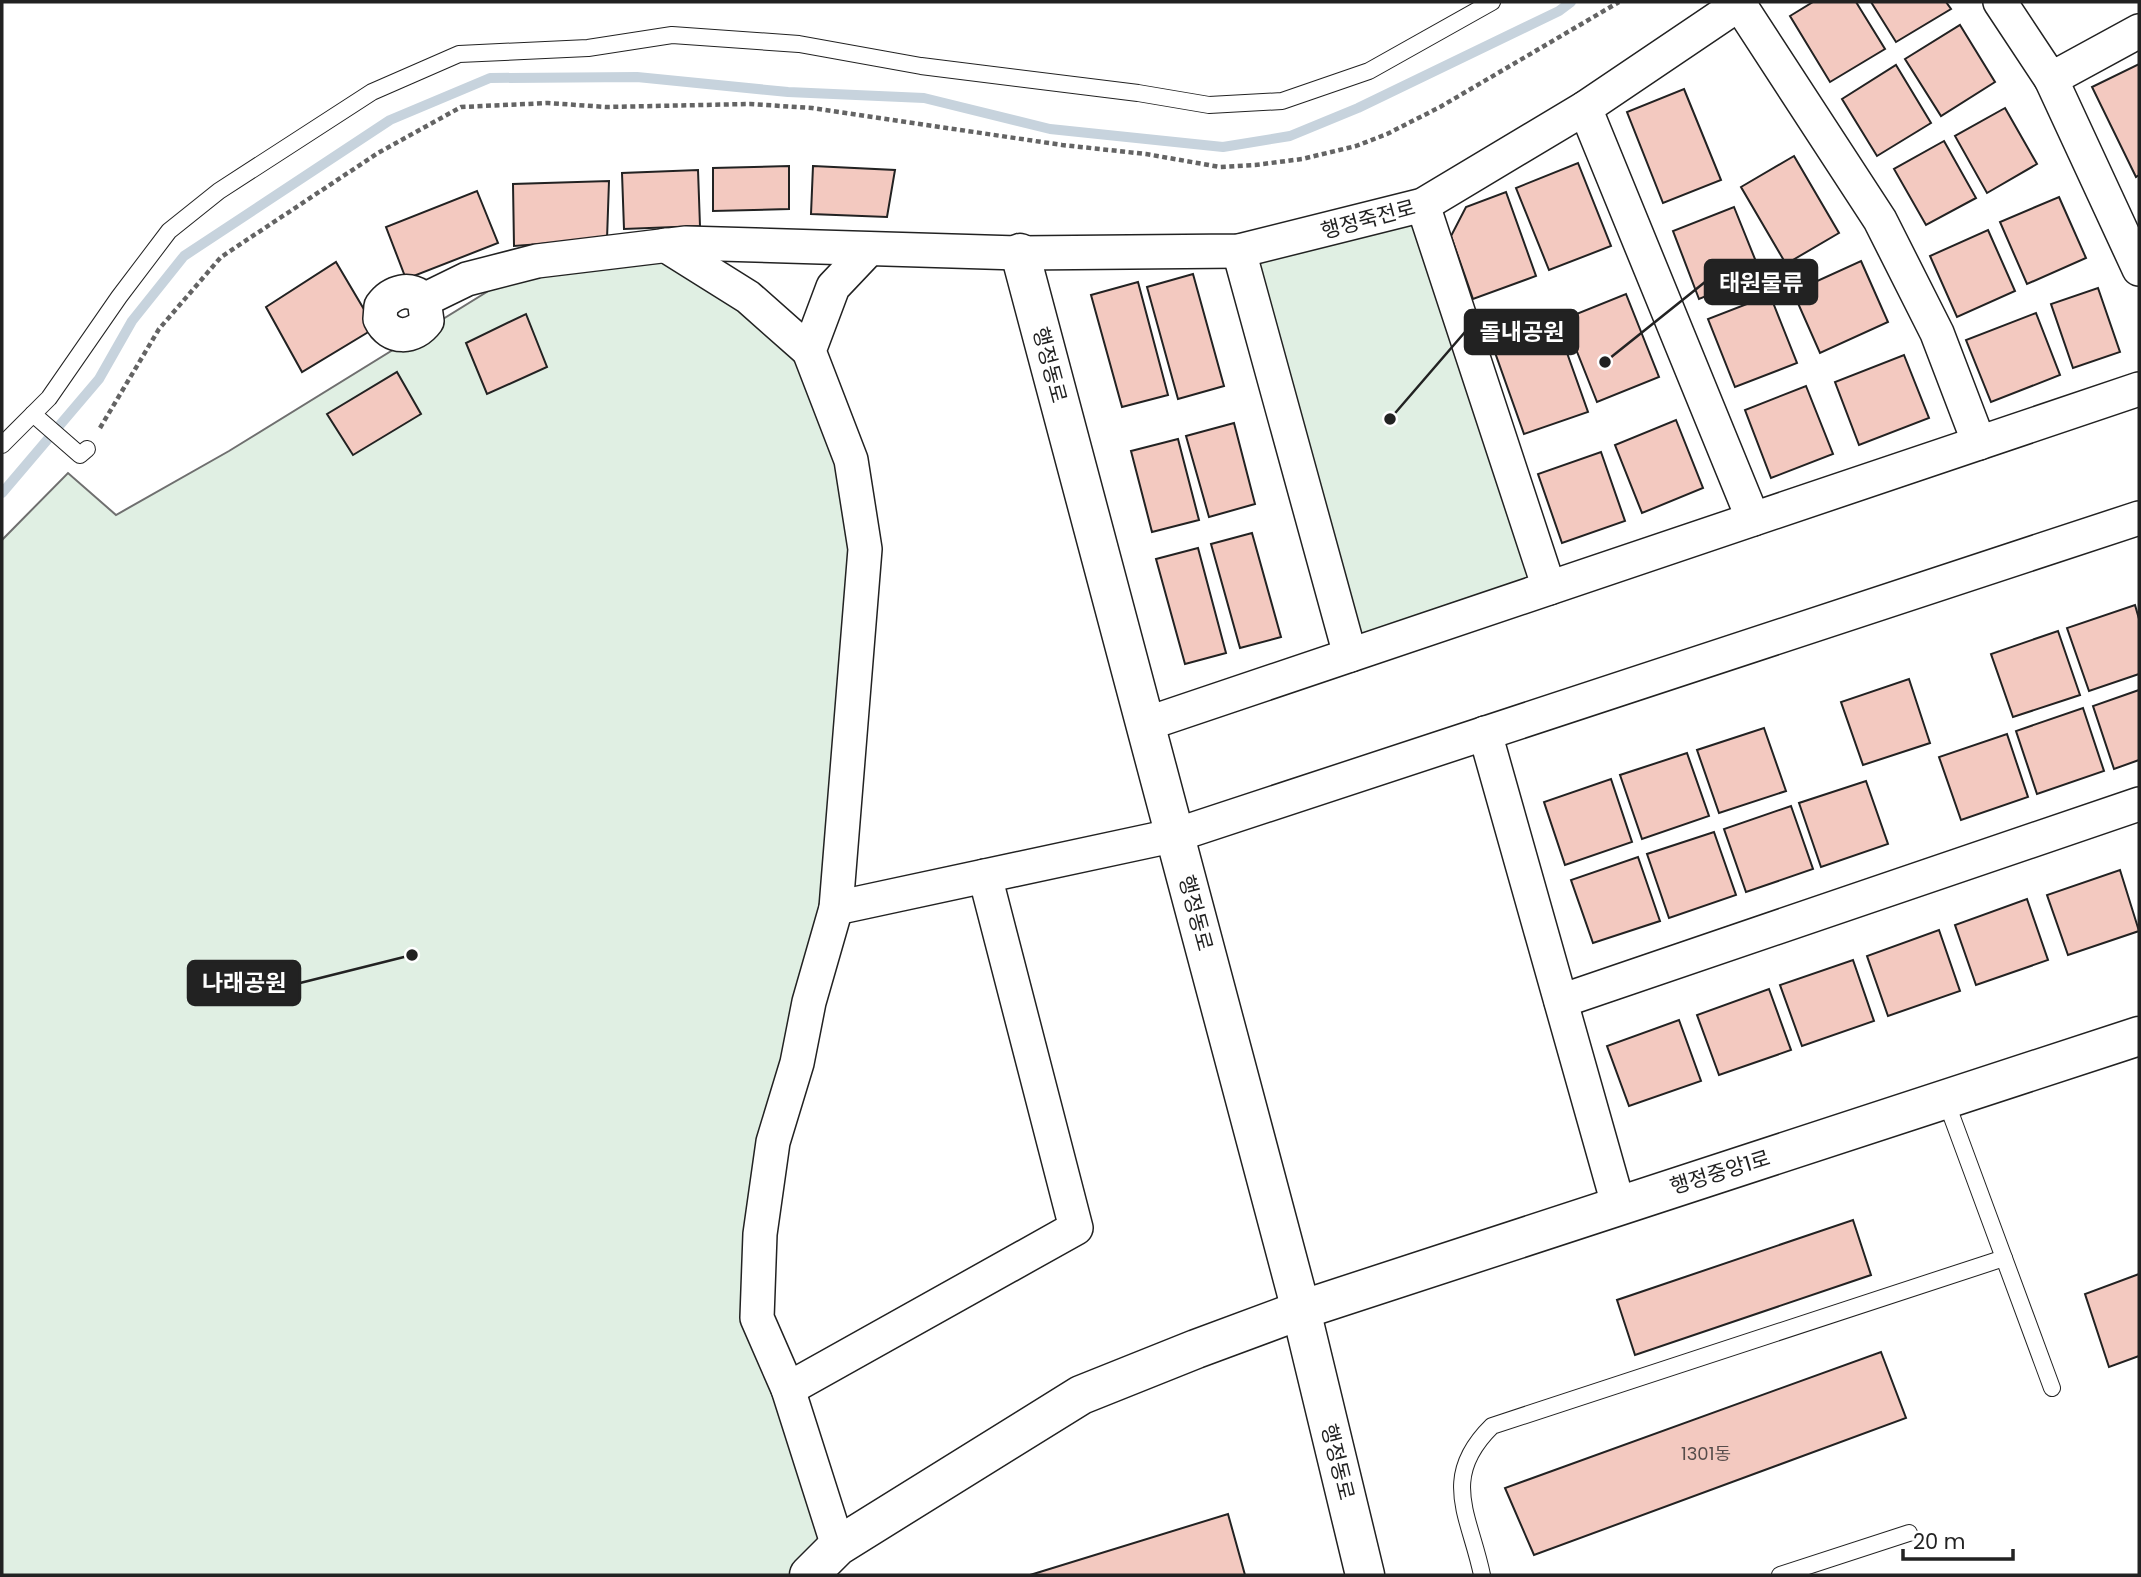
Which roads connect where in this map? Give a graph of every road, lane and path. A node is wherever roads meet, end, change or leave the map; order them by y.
1 (1492, 2) edge
2 (1619, 2) edge
3 (1740, 2) edge
4 (2000, 2) edge
5 (2139, 30) edge
6 (2051, 79) junction
7 (1586, 108) junction
8 (1423, 205) junction
9 (665, 245) junction
10 (869, 248) junction
11 (1239, 251) junction
12 (1020, 253) junction
13 (2139, 268) edge
14 (425, 299) dead end
15 (809, 351) junction
16 (2139, 389) edge
17 (38, 418) junction
18 (1979, 443) junction
19 (2, 445) edge
20 (81, 449) joint
21 (2139, 518) edge
22 (1753, 519) junction
23 (1549, 588) junction
24 (1350, 655) junction
25 (1146, 724) junction
26 (1485, 733) junction
27 (2139, 804) edge
28 (1176, 835) junction
29 (985, 877) junction
30 (836, 908) junction
31 (1561, 1001) junction
32 (2139, 1036) edge
33 (1945, 1101) junction
34 (1618, 1204) junction
35 (2004, 1258) junction
36 (1301, 1310) junction
37 (2052, 1388) dead end
38 (788, 1389) junction
39 (1909, 1533) dead end
40 (838, 1546) junction
41 (809, 1575) edge
42 (1365, 1575) edge
43 (1482, 1575) edge
44 (1780, 1575) edge

1 - 17 lane
2 - 20 path
3 - 7 street, 행정죽전로
3 - 18 street
4 - 6 street
5 - 6 street
6 - 13 street
7 - 8 street, 행정죽전로
7 - 22 street
8 - 11 street, 행정죽전로
8 - 23 street
9 - 10 street, 행정죽전로
9 - 14 street, 행정죽전로
9 - 15 street
10 - 12 street, 행정죽전로
10 - 15 street
11 - 12 street, 행정죽전로
11 - 24 street
12 - 25 street, 행정동로
15 - 30 street
16 - 18 street
17 - 19 lane
17 - 20 lane
18 - 22 street
21 - 26 street
22 - 23 street
23 - 24 street
24 - 25 street
25 - 28 street, 행정동로
26 - 28 street
26 - 31 street
27 - 31 street
28 - 29 street
28 - 36 street, 행정동로
29 - 30 street
29 - 38 street
30 - 38 street
31 - 34 street
32 - 33 street, 행정중앙1로
33 - 34 street, 행정중앙1로
33 - 35 lane
34 - 36 street, 행정중앙1로
35 - 37 lane
35 - 43 lane
36 - 40 street, 행정중앙1로
36 - 42 street, 행정동로
38 - 40 street
39 - 44 lane
40 - 41 street, 행정중앙1로

